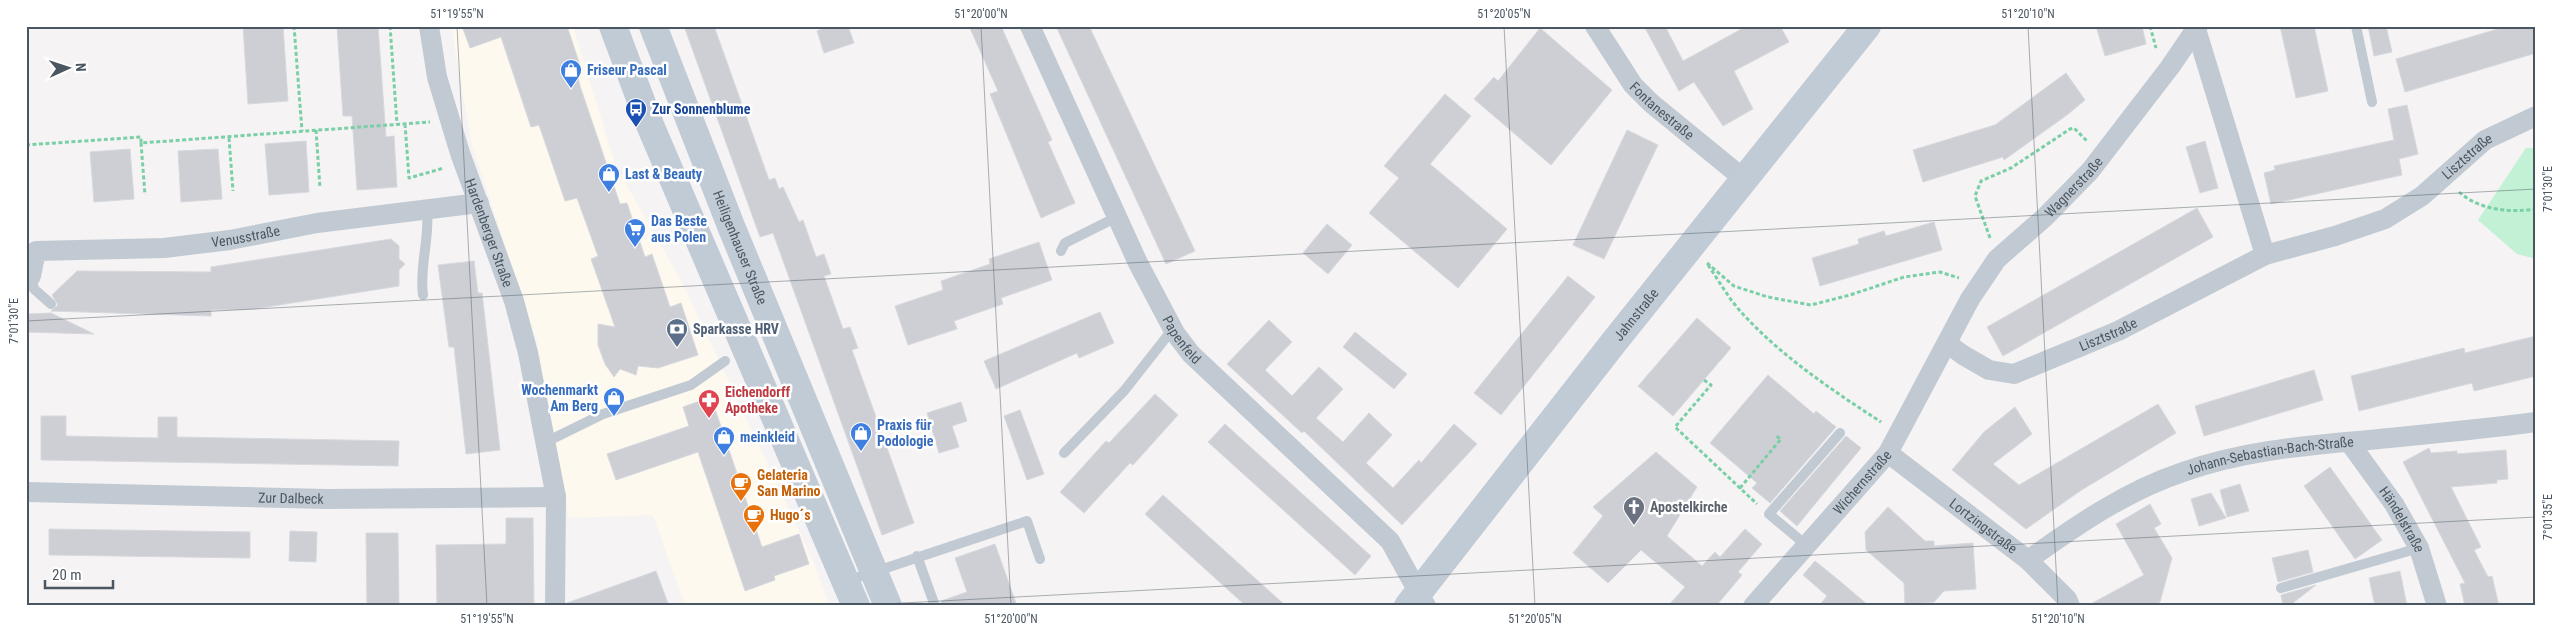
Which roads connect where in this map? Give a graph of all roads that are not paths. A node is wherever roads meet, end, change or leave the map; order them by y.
1 (429, 26) edge
2 (613, 26) edge
3 (653, 26) edge
4 (1030, 26) edge
5 (1595, 26) edge
6 (1867, 26) edge
7 (2356, 26) edge
8 (2197, 28) edge
9 (2372, 102) dead end
10 (2536, 116) edge
11 (1744, 179) junction
12 (479, 203) junction
13 (427, 209) junction
14 (1117, 217) junction
15 (1061, 251) dead end
16 (2265, 255) junction
17 (31, 276) joint
18 (423, 295) dead end
19 (51, 304) dead end
20 (1172, 330) junction
21 (1948, 344) junction
22 (725, 362) dead end
23 (2536, 422) edge
24 (1840, 433) dead end
25 (546, 442) junction
26 (2349, 442) junction
27 (1064, 453) dead end
28 (1888, 453) junction
29 (26, 492) edge
30 (556, 497) junction
31 (1806, 545) junction
32 (2419, 548) junction
33 (917, 556) junction
34 (1040, 559) dead end
35 (2028, 560) junction
36 (874, 571) junction
37 (2280, 588) dead end
38 (851, 594) edge
39 (1417, 602) edge
40 (555, 606) edge
41 (888, 606) edge
42 (935, 606) edge
43 (1753, 606) edge
44 (2070, 606) edge
45 (2437, 606) edge

1 - 12 street, Hardenberger Straße
2 - 38 main road
3 - 36 main road, Heiligenhauser Straße
4 - 14 street, Papenfeld
5 - 11 street, Fontanestraße
6 - 11 main road, Jahnstraße
7 - 9 lane
8 - 16 street
8 - 21 street, Wagnerstraße
10 - 16 street, Lisztstraße
11 - 39 main road, Jahnstraße
12 - 13 street, Venusstraße
12 - 25 street, Hardenberger Straße
13 - 17 street, Venusstraße
13 - 18 lane
14 - 15 lane
14 - 20 street, Papenfeld
16 - 21 street, Lisztstraße
17 - 19 lane
20 - 27 lane
20 - 39 street, Papenfeld
21 - 28 street, Wichernstraße
22 - 25 lane
23 - 26 street, Johann-Sebastian-Bach-Straße
24 - 31 lane
25 - 30 street, Hardenberger Straße
26 - 32 street, Händelstraße
26 - 35 street, Johann-Sebastian-Bach-Straße
28 - 31 street, Wichernstraße
28 - 35 street, Lortzingstraße
29 - 30 street, Zur Dalbeck
30 - 40 street, Hardenberger Straße
31 - 43 street, Wichernstraße
32 - 37 lane
32 - 45 street, Händelstraße
33 - 34 lane
33 - 36 lane
33 - 42 lane
35 - 44 street, Lortzingstraße
36 - 38 lane
36 - 41 main road, Heiligenhauser Straße

